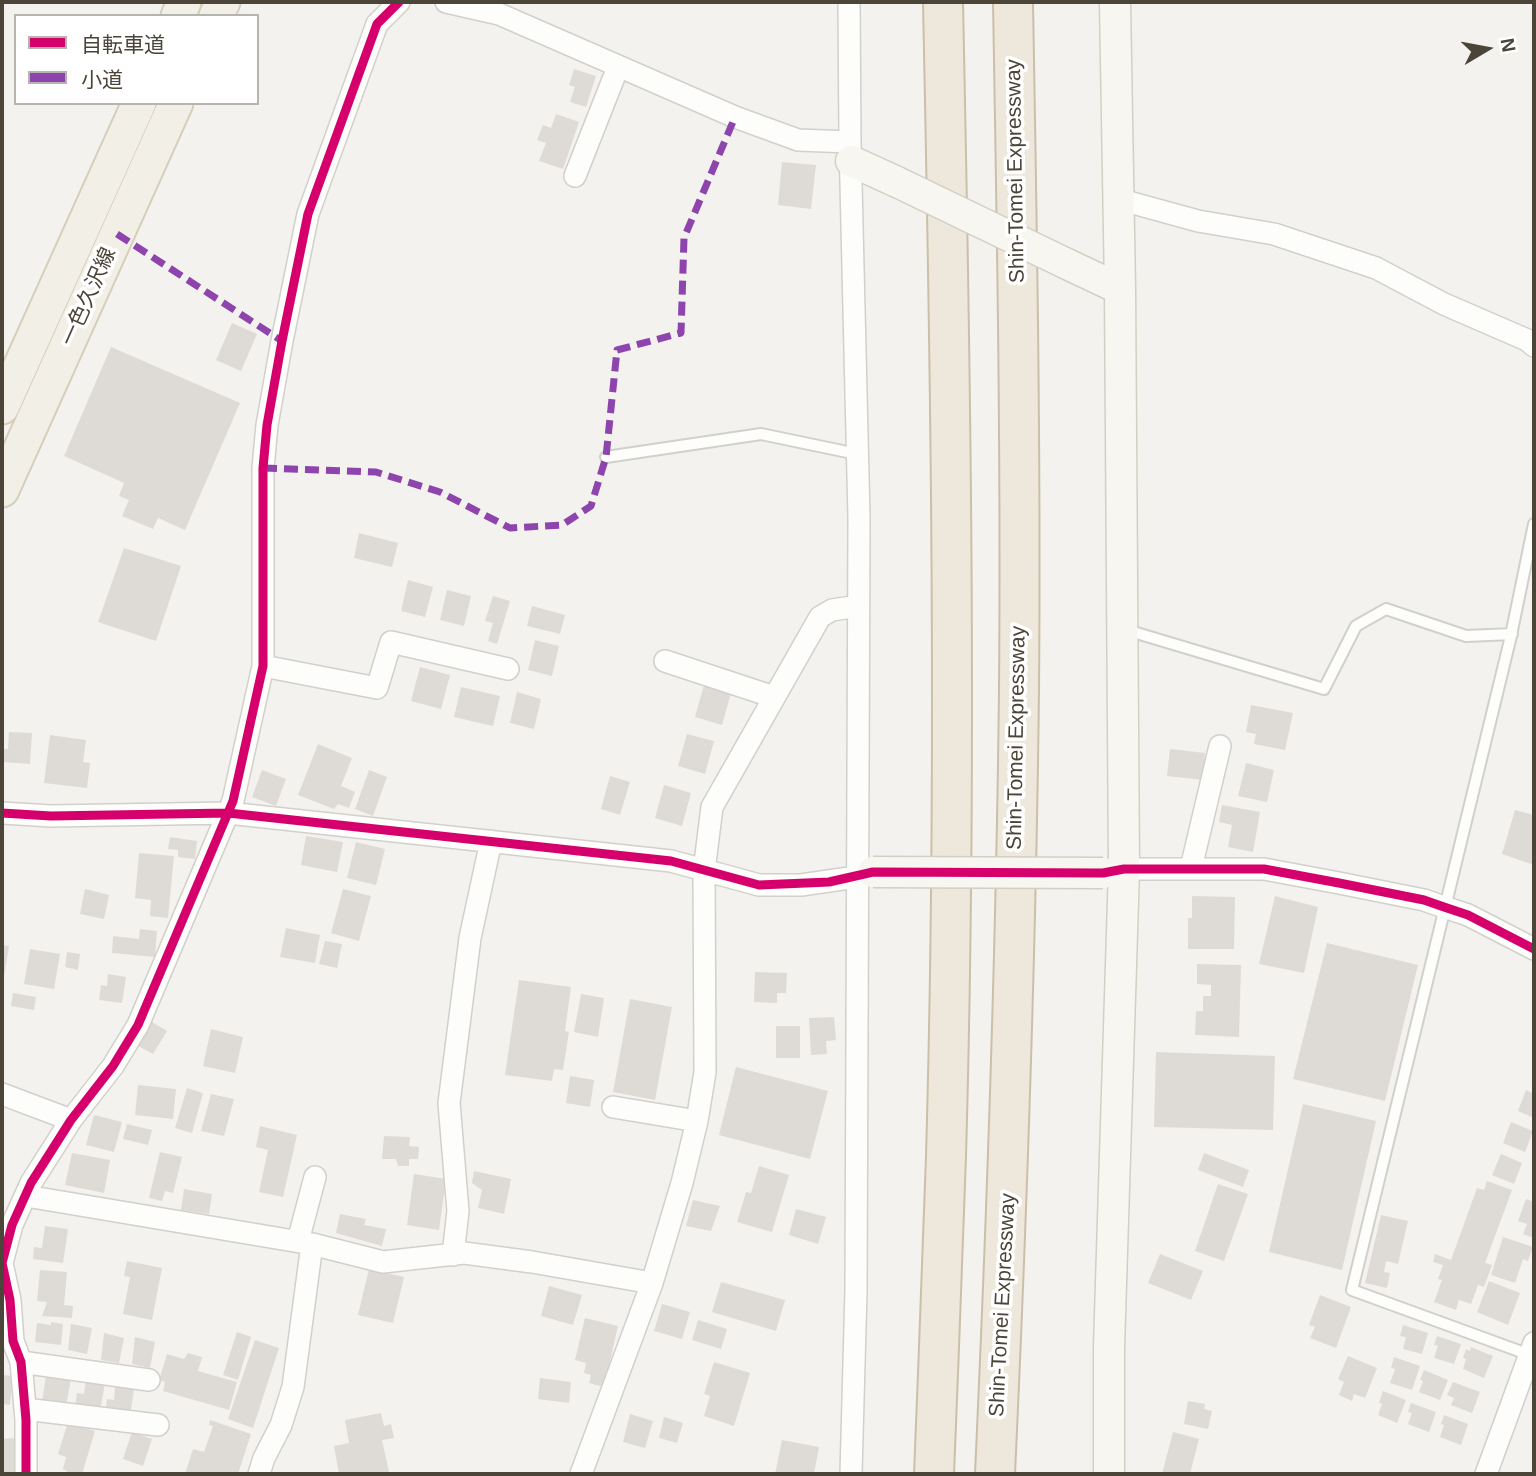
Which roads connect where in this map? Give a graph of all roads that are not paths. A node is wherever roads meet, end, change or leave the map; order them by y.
1 (399, 2) edge
2 (446, 2) edge
3 (849, 2) edge
4 (943, 2) edge
5 (1013, 2) edge
6 (1115, 2) edge
7 (618, 67) junction
8 (138, 105) edge
9 (175, 105) edge
10 (850, 152) junction
11 (575, 176) dead end
12 (1118, 199) junction
13 (1120, 289) junction
14 (1534, 346) edge
15 (2, 407) edge
16 (857, 454) junction
17 (606, 457) dead end
18 (2, 490) edge
19 (1534, 524) edge
20 (858, 606) junction
21 (1122, 628) junction
22 (1512, 634) junction
23 (665, 661) dead end
24 (263, 666) junction
25 (508, 669) dead end
26 (774, 697) junction
27 (1220, 746) dead end
28 (2, 813) edge
29 (228, 813) junction
30 (491, 841) junction
31 (1191, 868) junction
32 (1113, 871) junction
33 (704, 872) junction
34 (865, 874) junction
35 (1444, 907) junction
36 (1534, 949) edge
37 (2, 1094) edge
38 (613, 1107) dead end
39 (71, 1120) junction
40 (697, 1121) junction
41 (315, 1177) dead end
42 (26, 1196) junction
43 (305, 1242) junction
44 (453, 1255) junction
45 (652, 1283) junction
46 (1532, 1349) edge
47 (21, 1362) junction
48 (149, 1380) dead end
49 (25, 1409) junction
50 (158, 1425) dead end
51 (26, 1474) edge
52 (260, 1474) edge
53 (581, 1474) edge
54 (851, 1474) edge
55 (934, 1474) edge
56 (995, 1474) edge
57 (1109, 1474) edge
58 (1486, 1474) edge

1 - 24 street
2 - 7 street
3 - 10 street
4 - 55 highway
5 - 56 highway, Shin-Tomei Expressway
6 - 12 street
7 - 10 street
7 - 11 street
8 - 15 main road, 一色久沢線
9 - 18 main road, 一色久沢線
10 - 13 street, bridge
10 - 16 street
12 - 13 street
12 - 14 street
13 - 21 street
16 - 17 lane
16 - 20 street
19 - 22 lane
20 - 26 street
20 - 34 street
21 - 22 lane
21 - 32 street
22 - 35 lane
23 - 26 street
24 - 25 street
24 - 29 street
26 - 33 street
27 - 31 street
28 - 29 street
29 - 30 street
29 - 39 street
30 - 33 street
30 - 44 street
31 - 32 street
31 - 35 street
32 - 34 street, bridge
32 - 57 street
33 - 34 street
33 - 40 street
34 - 54 street
35 - 36 street
35 - 46 lane
37 - 39 street
38 - 40 street
39 - 42 street
40 - 45 street
41 - 43 street
42 - 43 street
42 - 47 street
43 - 44 street
43 - 52 street
44 - 45 street
45 - 53 street
46 - 58 street
47 - 48 street
47 - 49 street
49 - 50 street
49 - 51 street

